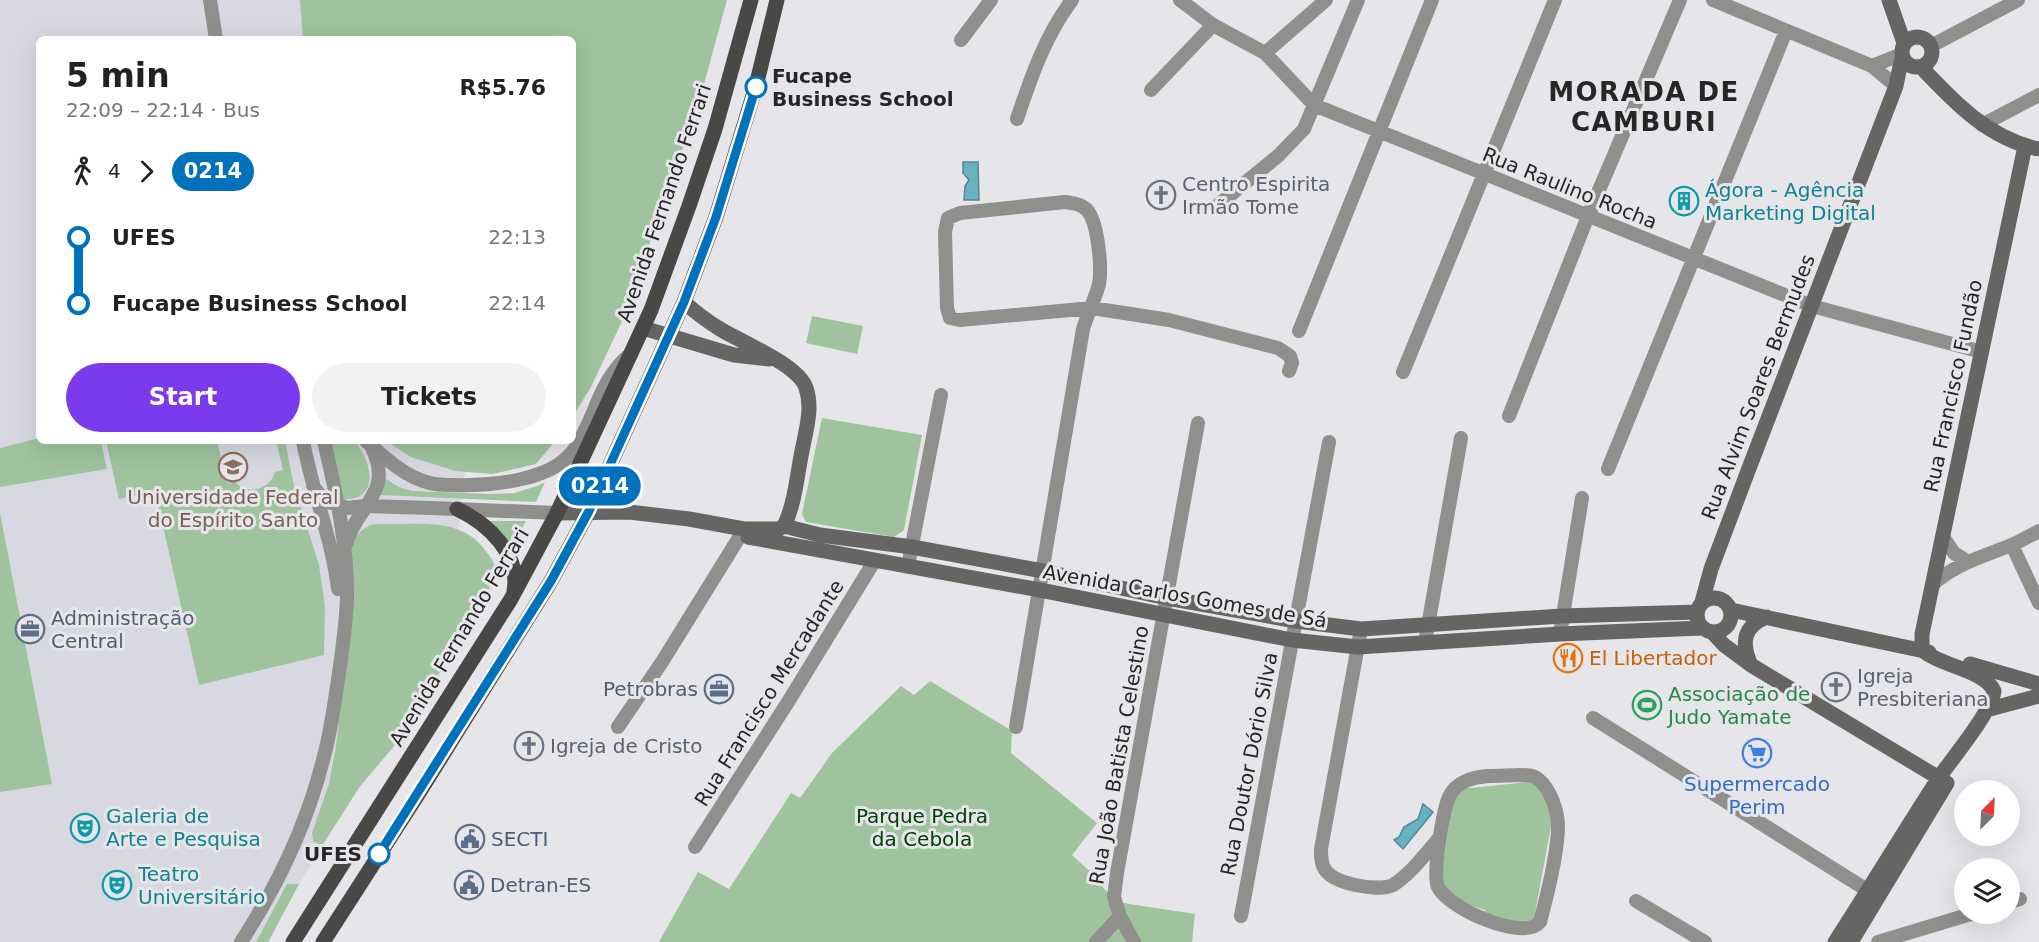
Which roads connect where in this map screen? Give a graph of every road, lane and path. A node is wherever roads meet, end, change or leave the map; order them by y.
1 (210, 0) edge
2 (751, 0) edge
3 (777, 0) edge
4 (991, 0) edge
5 (1072, 0) edge
6 (1180, 0) edge
7 (1326, 0) edge
8 (1358, 0) edge
9 (1432, 0) edge
10 (1555, 0) edge
11 (1680, 0) edge
12 (1713, 0) edge
13 (2018, 0) edge
14 (1891, 5) edge
15 (1213, 25) junction
16 (1786, 31) junction
17 (216, 36) edge
18 (961, 40) dead end
19 (1931, 46) joint
20 (1265, 53) junction
21 (1912, 55) junction
22 (1872, 66) junction
23 (1896, 86) junction
24 (1151, 90) dead end
25 (2039, 96) edge
26 (1314, 105) junction
27 (1017, 119) dead end
28 (1982, 125) junction
29 (1380, 132) junction
30 (2032, 148) edge
31 (1484, 174) junction
32 (1218, 205) dead end
33 (1588, 216) junction
34 (1694, 259) junction
35 (684, 302) junction
36 (1812, 306) junction
37 (1092, 308) junction
38 (643, 328) junction
39 (1299, 331) dead end
40 (668, 337) junction
41 (1982, 352) junction
42 (631, 353) junction
43 (775, 359) junction
44 (1289, 371) dead end
45 (1403, 372) dead end
46 (941, 395) dead end
47 (1509, 416) dead end
48 (1198, 423) dead end
49 (1461, 438) dead end
50 (1329, 442) dead end
51 (576, 443) edge
52 (304, 444) edge
53 (325, 444) edge
54 (368, 444) edge
55 (370, 444) edge
56 (576, 444) edge
57 (1608, 469) dead end
58 (313, 486) junction
59 (1582, 498) dead end
60 (366, 506) junction
61 (339, 507) junction
62 (457, 509) junction
63 (589, 511) junction
64 (556, 513) junction
65 (666, 518) junction
66 (784, 526) junction
67 (2039, 531) edge
68 (740, 536) junction
69 (1943, 537) junction
70 (2012, 545) junction
71 (912, 547) junction
72 (344, 548) junction
73 (875, 560) junction
74 (1967, 561) junction
75 (908, 566) junction
76 (1712, 569) junction
77 (1043, 571) junction
78 (1933, 584) junction
79 (1040, 590) junction
80 (1167, 598) junction
81 (1719, 598) junction
82 (511, 599) junction
83 (2039, 603) edge
84 (1699, 607) junction
85 (1731, 610) junction
86 (1164, 614) junction
87 (1562, 616) junction
88 (1767, 617) junction
89 (1296, 621) junction
90 (1428, 624) junction
91 (1361, 628) junction
92 (1707, 630) junction
93 (345, 633) junction
94 (1560, 634) junction
95 (1292, 640) junction
96 (1425, 643) junction
97 (1358, 646) junction
98 (1915, 649) junction
99 (1751, 665) junction
100 (2039, 684) edge
101 (2039, 696) edge
102 (1986, 710) junction
103 (1593, 718) dead end
104 (618, 727) dead end
105 (1016, 727) dead end
106 (1954, 757) junction
107 (1939, 778) junction
108 (1440, 837) junction
109 (695, 847) dead end
110 (1867, 890) junction
111 (1636, 901) dead end
112 (1120, 916) junction
113 (1240, 916) dead end
114 (1954, 919) edge
115 (241, 942) edge
116 (293, 942) edge
117 (323, 942) edge
118 (1096, 942) edge
119 (1134, 942) edge
120 (1705, 942) edge
121 (1835, 942) edge
122 (1851, 942) edge
123 (1878, 942) edge

1 - 17 street
2 - 38 main road, Avenida Fernando Ferrari
3 - 35 main road
4 - 18 street
5 - 27 street
6 - 15 street
7 - 20 street
8 - 26 street
9 - 29 street
10 - 31 street
11 - 33 street
12 - 16 street
13 - 19 street
14 - 21 street
15 - 20 street
15 - 24 street
16 - 22 street
16 - 34 street
19 - 21 street, Rua Alvim Soares Bermudes
20 - 26 street
21 - 22 street
21 - 23 street, Rua Alvim Soares Bermudes
21 - 28 street
22 - 23 street
23 - 36 street, Rua Alvim Soares Bermudes
25 - 28 street
26 - 29 street, Rua Raulino Rocha
26 - 32 street
28 - 30 street
29 - 31 street, Rua Raulino Rocha
29 - 39 street
30 - 41 street, Rua Francisco Fundão
31 - 33 street, Rua Raulino Rocha
31 - 45 street
33 - 34 street, Rua Raulino Rocha
33 - 47 street
34 - 36 street, Rua Raulino Rocha
34 - 57 street
35 - 40 main road
35 - 43 street
36 - 41 street, Rua Raulino Rocha
36 - 76 street, Rua Alvim Soares Bermudes
37 - 37 street
37 - 44 street
37 - 77 street
38 - 40 street
38 - 42 main road, Avenida Fernando Ferrari
40 - 43 street
40 - 63 main road
41 - 69 street, Rua Francisco Fundão
42 - 51 street
42 - 64 main road, Avenida Fernando Ferrari
43 - 66 street
46 - 71 street
48 - 80 street, Rua João Batista Celestino
49 - 90 street
50 - 89 street, Rua Doutor Dório Silva
52 - 58 street
53 - 61 street
54 - 60 street
55 - 56 street
58 - 61 street
58 - 93 street
59 - 87 street
60 - 61 street
60 - 62 street
60 - 72 street
61 - 72 street
62 - 64 street
62 - 82 main road
63 - 64 street, Avenida Carlos Gomes de Sá
63 - 65 street, Avenida Carlos Gomes de Sá
63 - 117 main road
64 - 82 main road, Avenida Fernando Ferrari
65 - 66 street, Avenida Carlos Gomes de Sá
65 - 68 street, Avenida Carlos Gomes de Sá
66 - 71 street, Avenida Carlos Gomes de Sá
67 - 70 street
68 - 73 street, Avenida Carlos Gomes de Sá
68 - 104 street
69 - 74 street
69 - 78 street, Rua Francisco Fundão
70 - 74 street
70 - 83 street
71 - 75 street
71 - 77 street, Avenida Carlos Gomes de Sá
72 - 93 street
73 - 75 street, Avenida Carlos Gomes de Sá
73 - 109 street, Rua Francisco Mercadante
74 - 78 street
75 - 79 street, Avenida Carlos Gomes de Sá
76 - 81 street
76 - 84 street, Rua Alvim Soares Bermudes
77 - 79 street
77 - 80 street, Avenida Carlos Gomes de Sá
78 - 98 street, Rua Francisco Fundão
79 - 86 street, Avenida Carlos Gomes de Sá
79 - 105 street
80 - 86 street, Rua João Batista Celestino
80 - 89 street, Avenida Carlos Gomes de Sá
81 - 84 street
81 - 85 street
82 - 116 main road, Avenida Fernando Ferrari
84 - 87 street, Avenida Carlos Gomes de Sá
84 - 92 street
85 - 88 street
85 - 92 street
86 - 95 street, Avenida Carlos Gomes de Sá
86 - 112 street, Rua João Batista Celestino
87 - 90 street, Avenida Carlos Gomes de Sá
87 - 94 street
88 - 98 street
88 - 99 street
89 - 91 street, Avenida Carlos Gomes de Sá
89 - 95 street, Rua Doutor Dório Silva
90 - 91 street, Avenida Carlos Gomes de Sá
90 - 96 street
91 - 97 street
92 - 94 street, Avenida Carlos Gomes de Sá
92 - 99 street
93 - 115 street
94 - 96 street, Avenida Carlos Gomes de Sá
95 - 97 street, Avenida Carlos Gomes de Sá
95 - 113 street, Rua Doutor Dório Silva
96 - 97 street, Avenida Carlos Gomes de Sá
97 - 108 street
98 - 100 street
98 - 102 street
99 - 107 street
101 - 102 street
102 - 106 street
103 - 110 street
106 - 107 street
106 - 122 street
107 - 110 street
108 - 108 street
110 - 121 street
111 - 120 street
112 - 118 street
112 - 119 street, Rua João Batista Celestino
114 - 123 street

